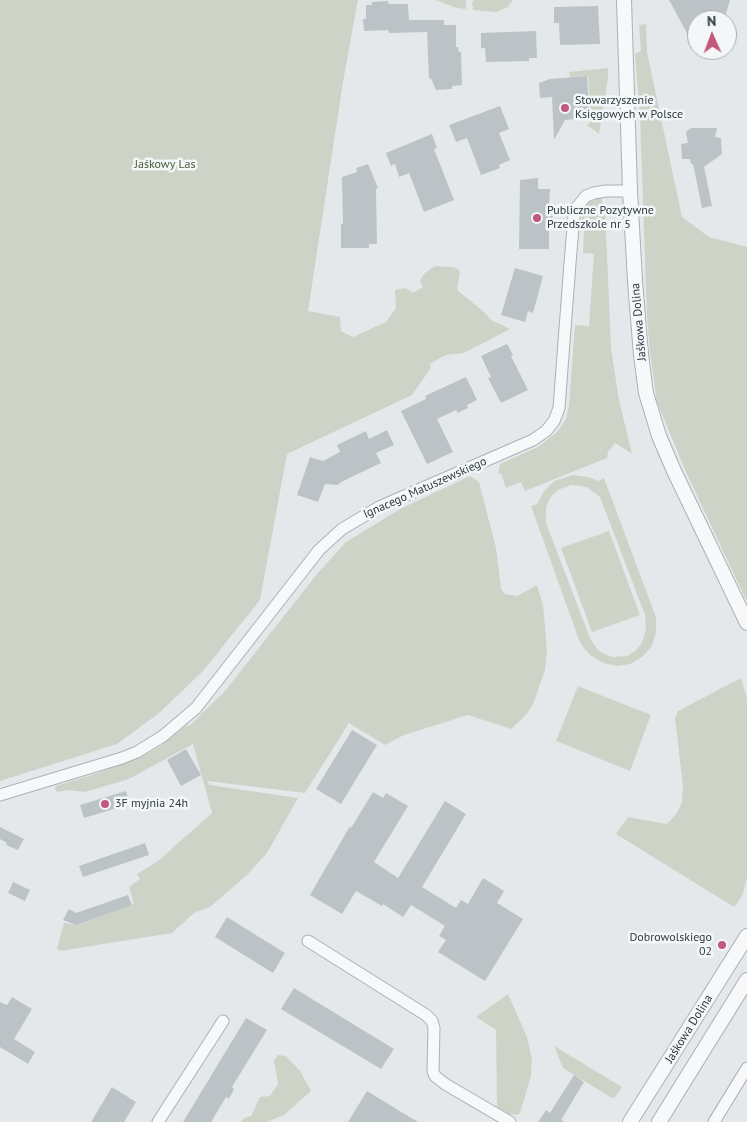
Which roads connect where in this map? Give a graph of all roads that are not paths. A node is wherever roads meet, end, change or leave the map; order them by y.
1 (624, 0) edge
2 (630, 191) junction
3 (747, 623) edge
4 (0, 795) edge
5 (747, 936) edge
6 (308, 941) dead end
7 (747, 980) edge
8 (223, 1021) dead end
9 (747, 1068) edge
10 (717, 1121) edge
11 (158, 1122) edge
12 (510, 1122) edge
13 (630, 1122) edge
14 (659, 1122) edge

1 - 2 street, Jaśkowa Dolina
2 - 3 street, Jaśkowa Dolina
2 - 4 street, Ignacego Matuszewskiego
5 - 13 street, Jaśkowa Dolina
6 - 12 street
7 - 14 street, Jaśkowa Dolina
8 - 11 street
9 - 10 street

